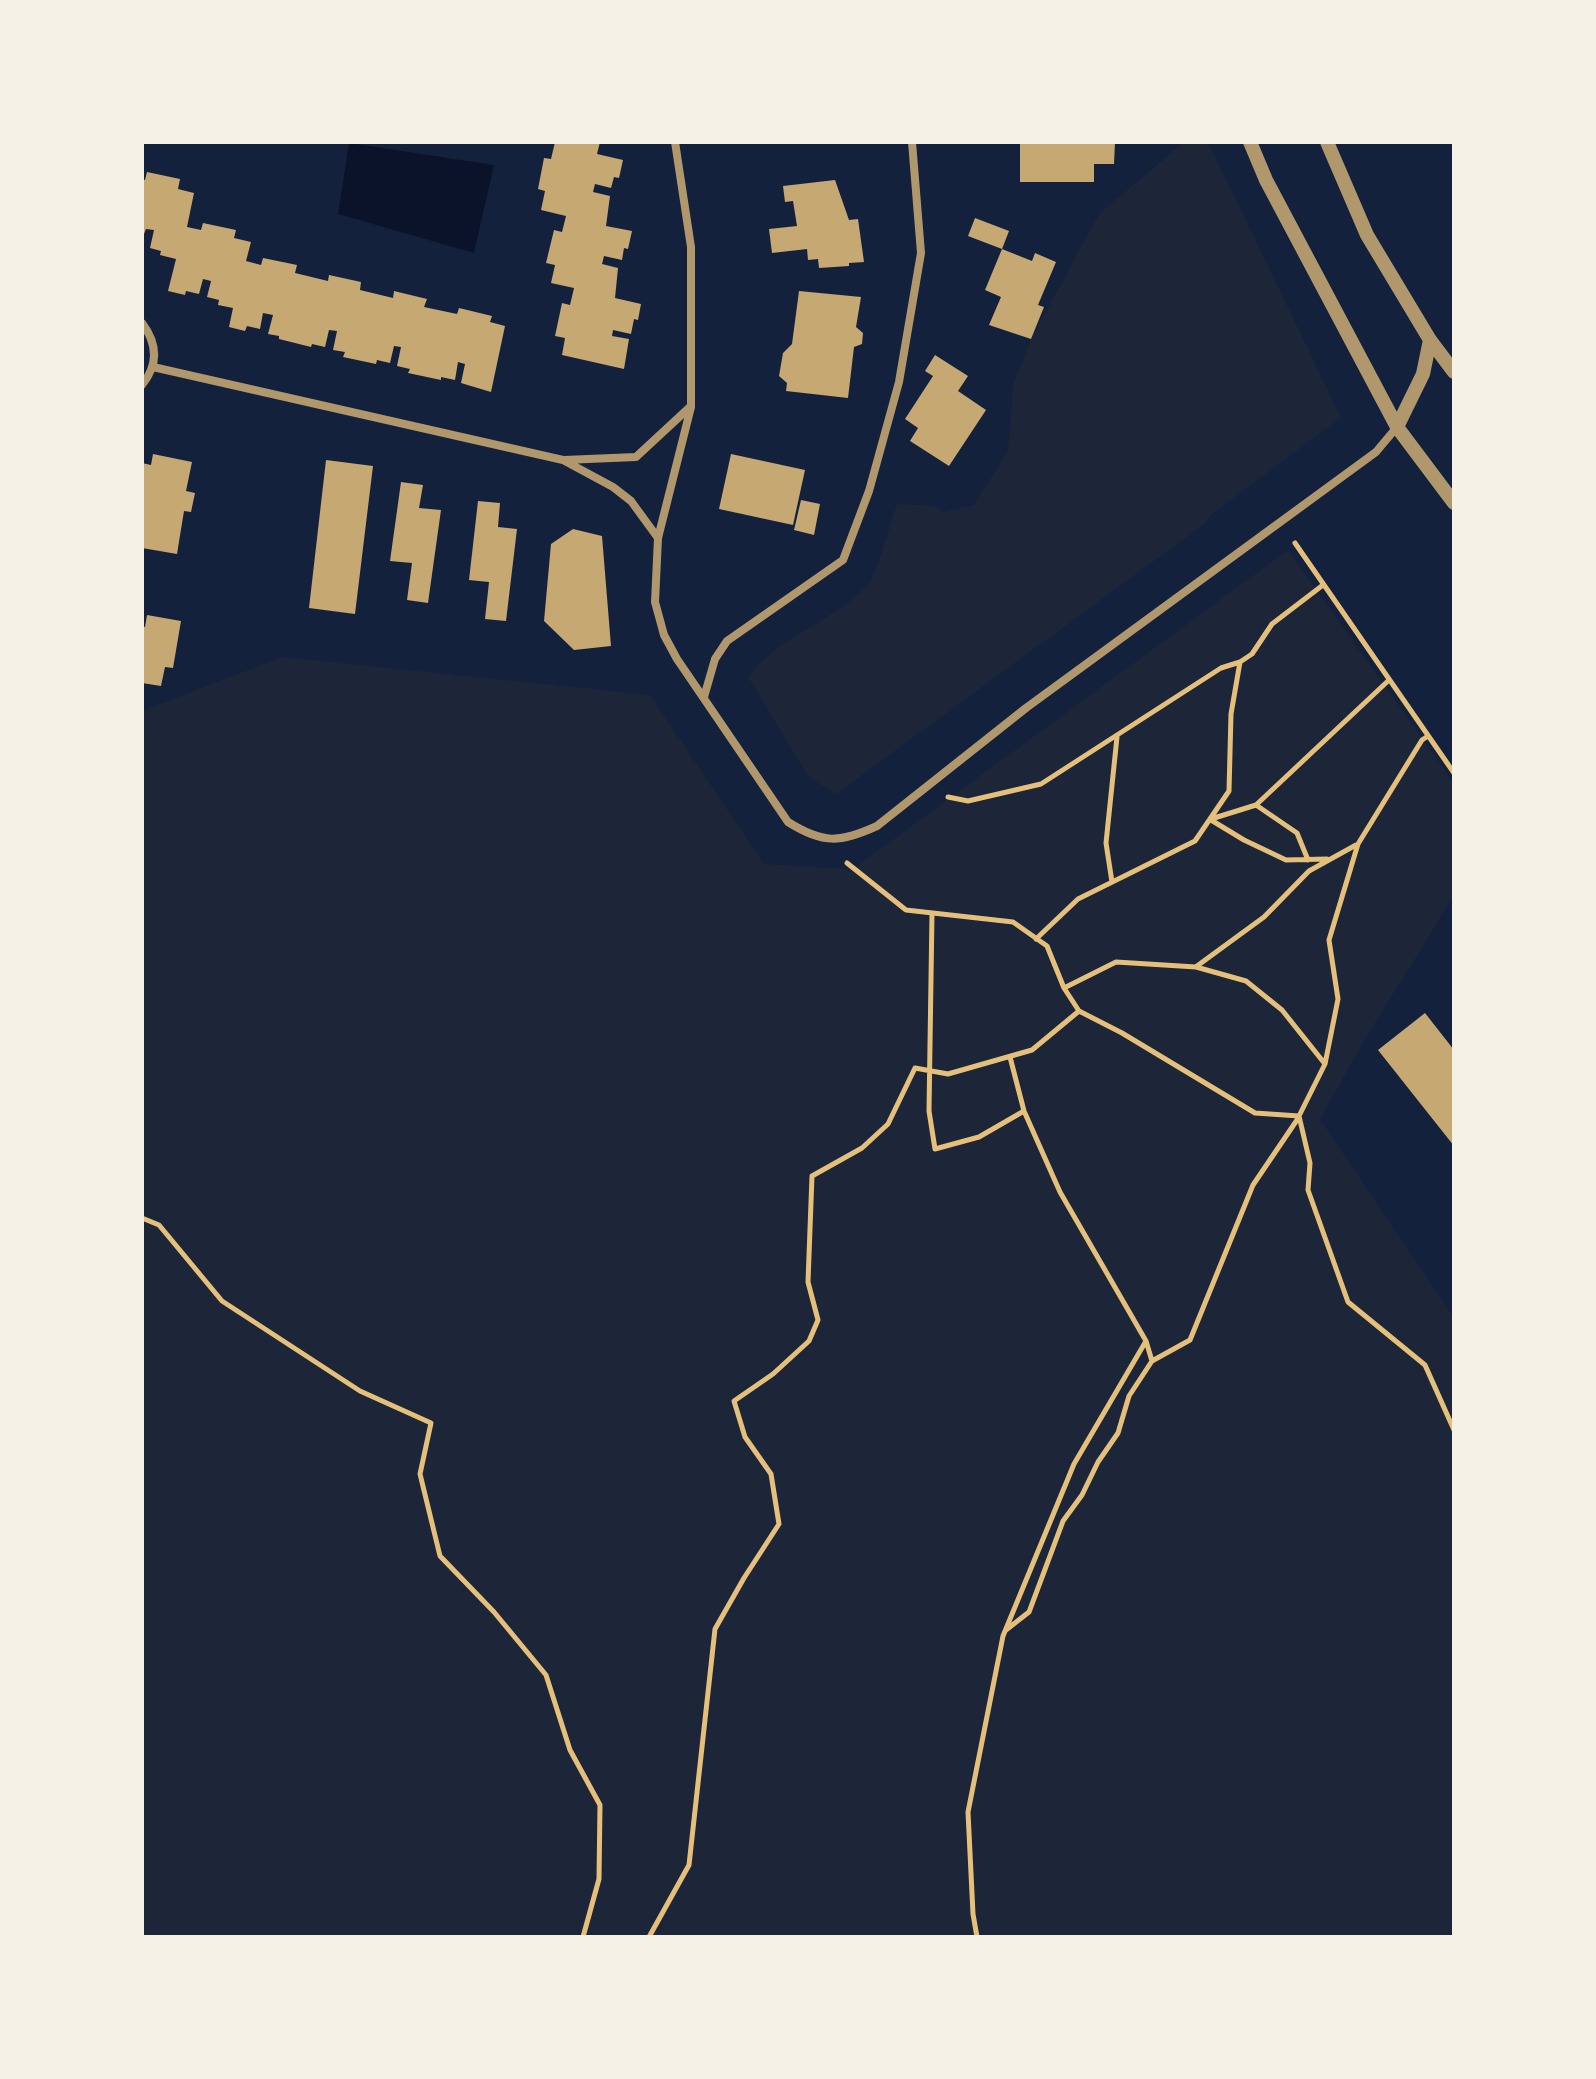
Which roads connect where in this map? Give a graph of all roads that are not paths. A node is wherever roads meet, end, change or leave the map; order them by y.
1 (675, 142) edge
2 (912, 142) edge
3 (1250, 142) edge
4 (1327, 142) edge
5 (142, 323) edge
6 (1430, 340) junction
7 (153, 367) junction
8 (1454, 372) edge
9 (142, 385) edge
10 (691, 407) junction
11 (1397, 427) junction
12 (563, 460) junction
13 (1454, 503) edge
14 (658, 538) junction
15 (704, 697) junction

1 - 10 street
2 - 15 street
3 - 11 street
4 - 6 street
5 - 7 street
6 - 8 street
6 - 11 street
7 - 9 street
7 - 12 street
10 - 12 street
10 - 14 street
11 - 13 street
11 - 15 street
12 - 14 street
14 - 15 street

